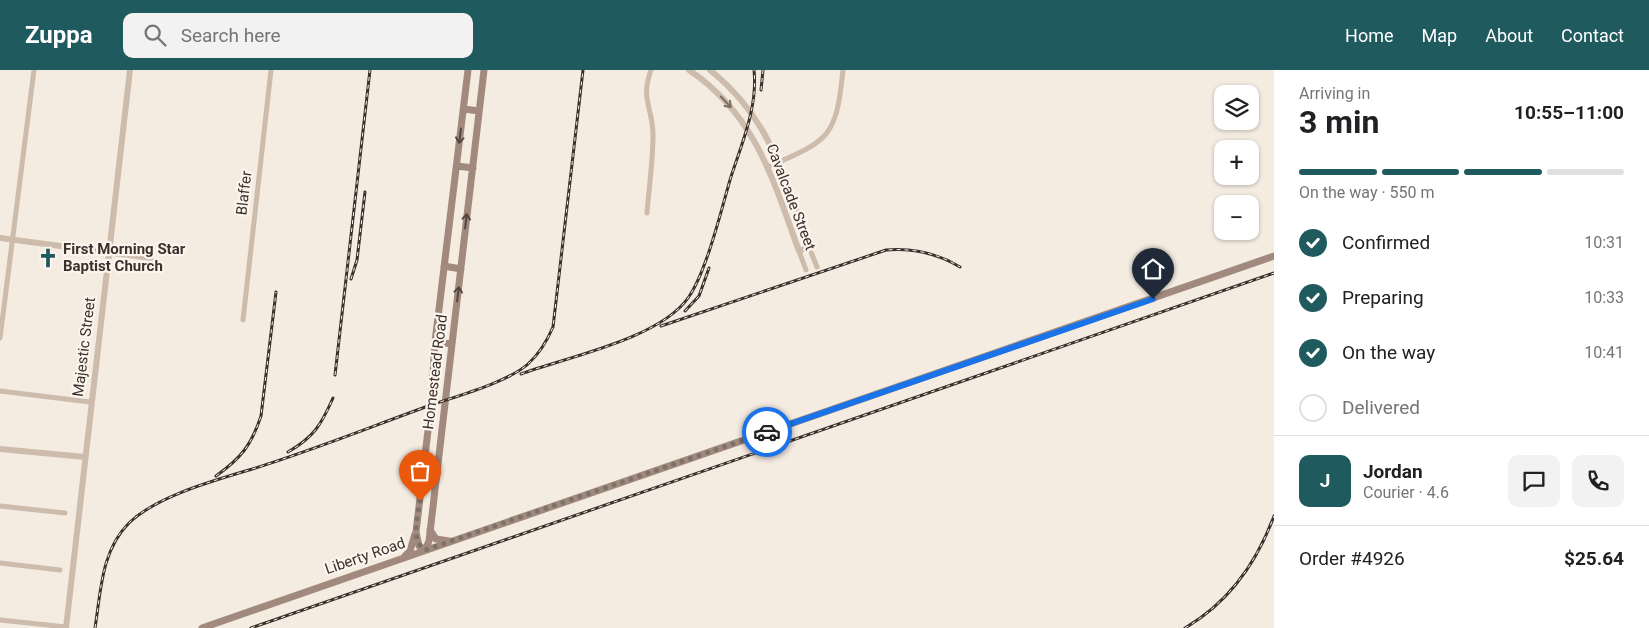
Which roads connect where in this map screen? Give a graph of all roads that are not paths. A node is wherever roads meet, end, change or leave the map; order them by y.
1 (34, 70) edge
2 (130, 70) edge
3 (271, 70) edge
4 (468, 70) edge
5 (484, 70) edge
6 (651, 70) edge
7 (689, 70) edge
8 (844, 70) edge
9 (711, 71) edge
10 (704, 80) junction
11 (464, 109) junction
12 (479, 111) junction
13 (779, 162) junction
14 (457, 166) junction
15 (768, 167) junction
16 (472, 168) junction
17 (647, 213) dead end
18 (0, 238) edge
19 (14, 240) junction
20 (809, 247) junction
21 (799, 251) junction
22 (108, 252) junction
23 (1274, 256) edge
24 (151, 258) dead end
25 (444, 266) junction
26 (816, 267) dead end
27 (461, 269) junction
28 (806, 270) dead end
29 (243, 320) dead end
30 (0, 338) edge
31 (435, 342) junction
32 (452, 344) junction
33 (0, 391) edge
34 (90, 402) junction
35 (0, 449) edge
36 (85, 457) junction
37 (423, 471) junction
38 (436, 472) junction
39 (0, 506) edge
40 (65, 513) dead end
41 (430, 529) junction
42 (416, 532) junction
43 (456, 540) junction
44 (425, 550) junction
45 (403, 558) junction
46 (0, 563) edge
47 (60, 570) dead end
48 (0, 620) edge
49 (66, 627) edge
50 (202, 628) edge

1 - 19 street
2 - 22 street, Majestic Street
3 - 29 street, Blaffer
4 - 11 main road, Homestead Road
5 - 12 main road, Homestead Road
6 - 17 street
7 - 10 street, Cavalcade Street
8 - 13 street
9 - 10 street
9 - 13 street, Cavalcade Street
10 -> 15 street, Cavalcade Street
11 - 12 main road
11 -> 14 main road, Homestead Road
12 - 16 main road, Homestead Road
13 - 15 street
13 - 20 street, Cavalcade Street
14 - 16 main road
14 - 25 main road, Homestead Road
15 - 21 street, Cavalcade Street
27 -> 16 main road, Homestead Road
18 - 19 street
19 - 22 street
19 - 30 street
20 - 21 street
20 - 26 street, Cavalcade Street
21 - 28 street, Cavalcade Street
22 - 24 street
22 - 34 street, Majestic Street
23 - 43 main road, Liberty Road
25 - 27 main road
25 - 31 main road, Homestead Road
32 -> 27 main road, Homestead Road
31 - 32 main road
31 - 37 main road, Homestead Road
32 - 38 main road, Homestead Road
33 - 34 street
34 - 36 street, Majestic Street
35 - 36 street
36 - 49 street, Majestic Street
37 - 38 main road
37 - 42 main road, Homestead Road
38 - 41 main road, Homestead Road
39 - 40 street
41 - 43 main road
41 - 44 main road, Homestead Road
42 - 44 main road
42 - 45 main road, Homestead Road
43 - 44 main road, Liberty Road
44 - 45 main road, Liberty Road
45 - 50 main road, Liberty Road
46 - 47 street
48 - 49 street

